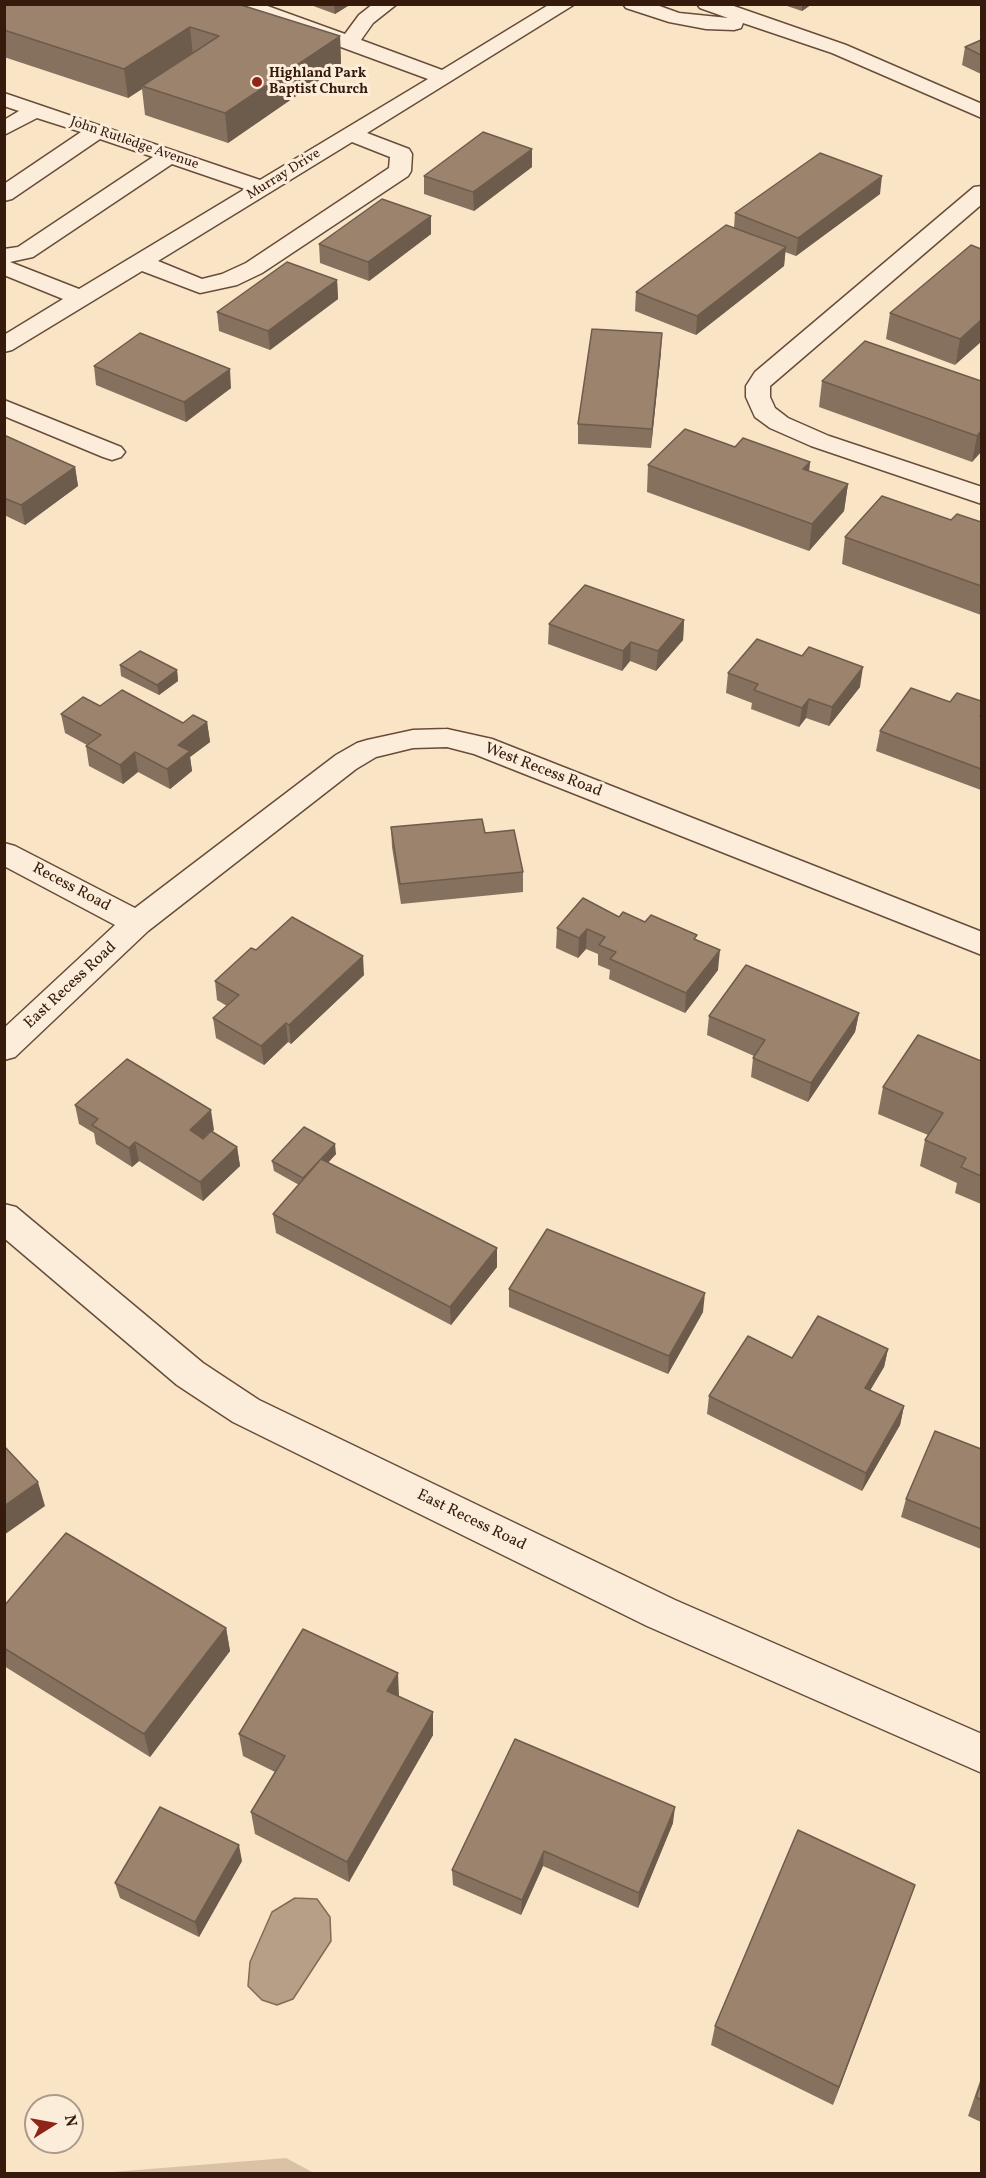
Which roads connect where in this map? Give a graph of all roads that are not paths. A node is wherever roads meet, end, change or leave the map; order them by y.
1 (242, 4) edge
2 (387, 4) edge
3 (565, 4) edge
4 (633, 4) edge
5 (707, 4) edge
6 (756, 21) junction
7 (349, 43) junction
8 (443, 77) junction
9 (4, 99) edge
10 (35, 110) junction
11 (981, 112) edge
12 (4, 129) edge
13 (97, 131) junction
14 (350, 134) junction
15 (169, 156) junction
16 (263, 188) junction
17 (981, 192) edge
18 (4, 194) edge
19 (15, 254) edge
20 (140, 262) junction
21 (4, 267) edge
22 (80, 298) junction
23 (4, 345) edge
24 (4, 407) edge
25 (112, 452) dead end
26 (981, 496) edge
27 (4, 853) edge
28 (137, 923) junction
29 (981, 944) edge
30 (4, 1048) edge
31 (4, 1217) edge
32 (981, 1754) edge

1 - 7 street
2 - 7 street
3 - 8 street, Murray Drive
4 - 6 street
5 - 6 street
6 - 11 street
7 - 8 street
8 - 14 street, Murray Drive
9 - 10 street, John Rutledge Avenue
10 - 12 street
10 - 13 street, John Rutledge Avenue
13 - 15 street, John Rutledge Avenue
13 - 18 street
14 - 16 street, Murray Drive
14 - 20 street
15 - 16 street, John Rutledge Avenue
15 - 19 street
16 - 20 street, Murray Drive
17 - 26 street
20 - 22 street, Murray Drive
21 - 22 street
22 - 23 street, Murray Drive
24 - 25 street
27 - 28 street, Recess Road
28 - 29 street, West Recess Road
28 - 30 street, East Recess Road
31 - 32 street, East Recess Road

